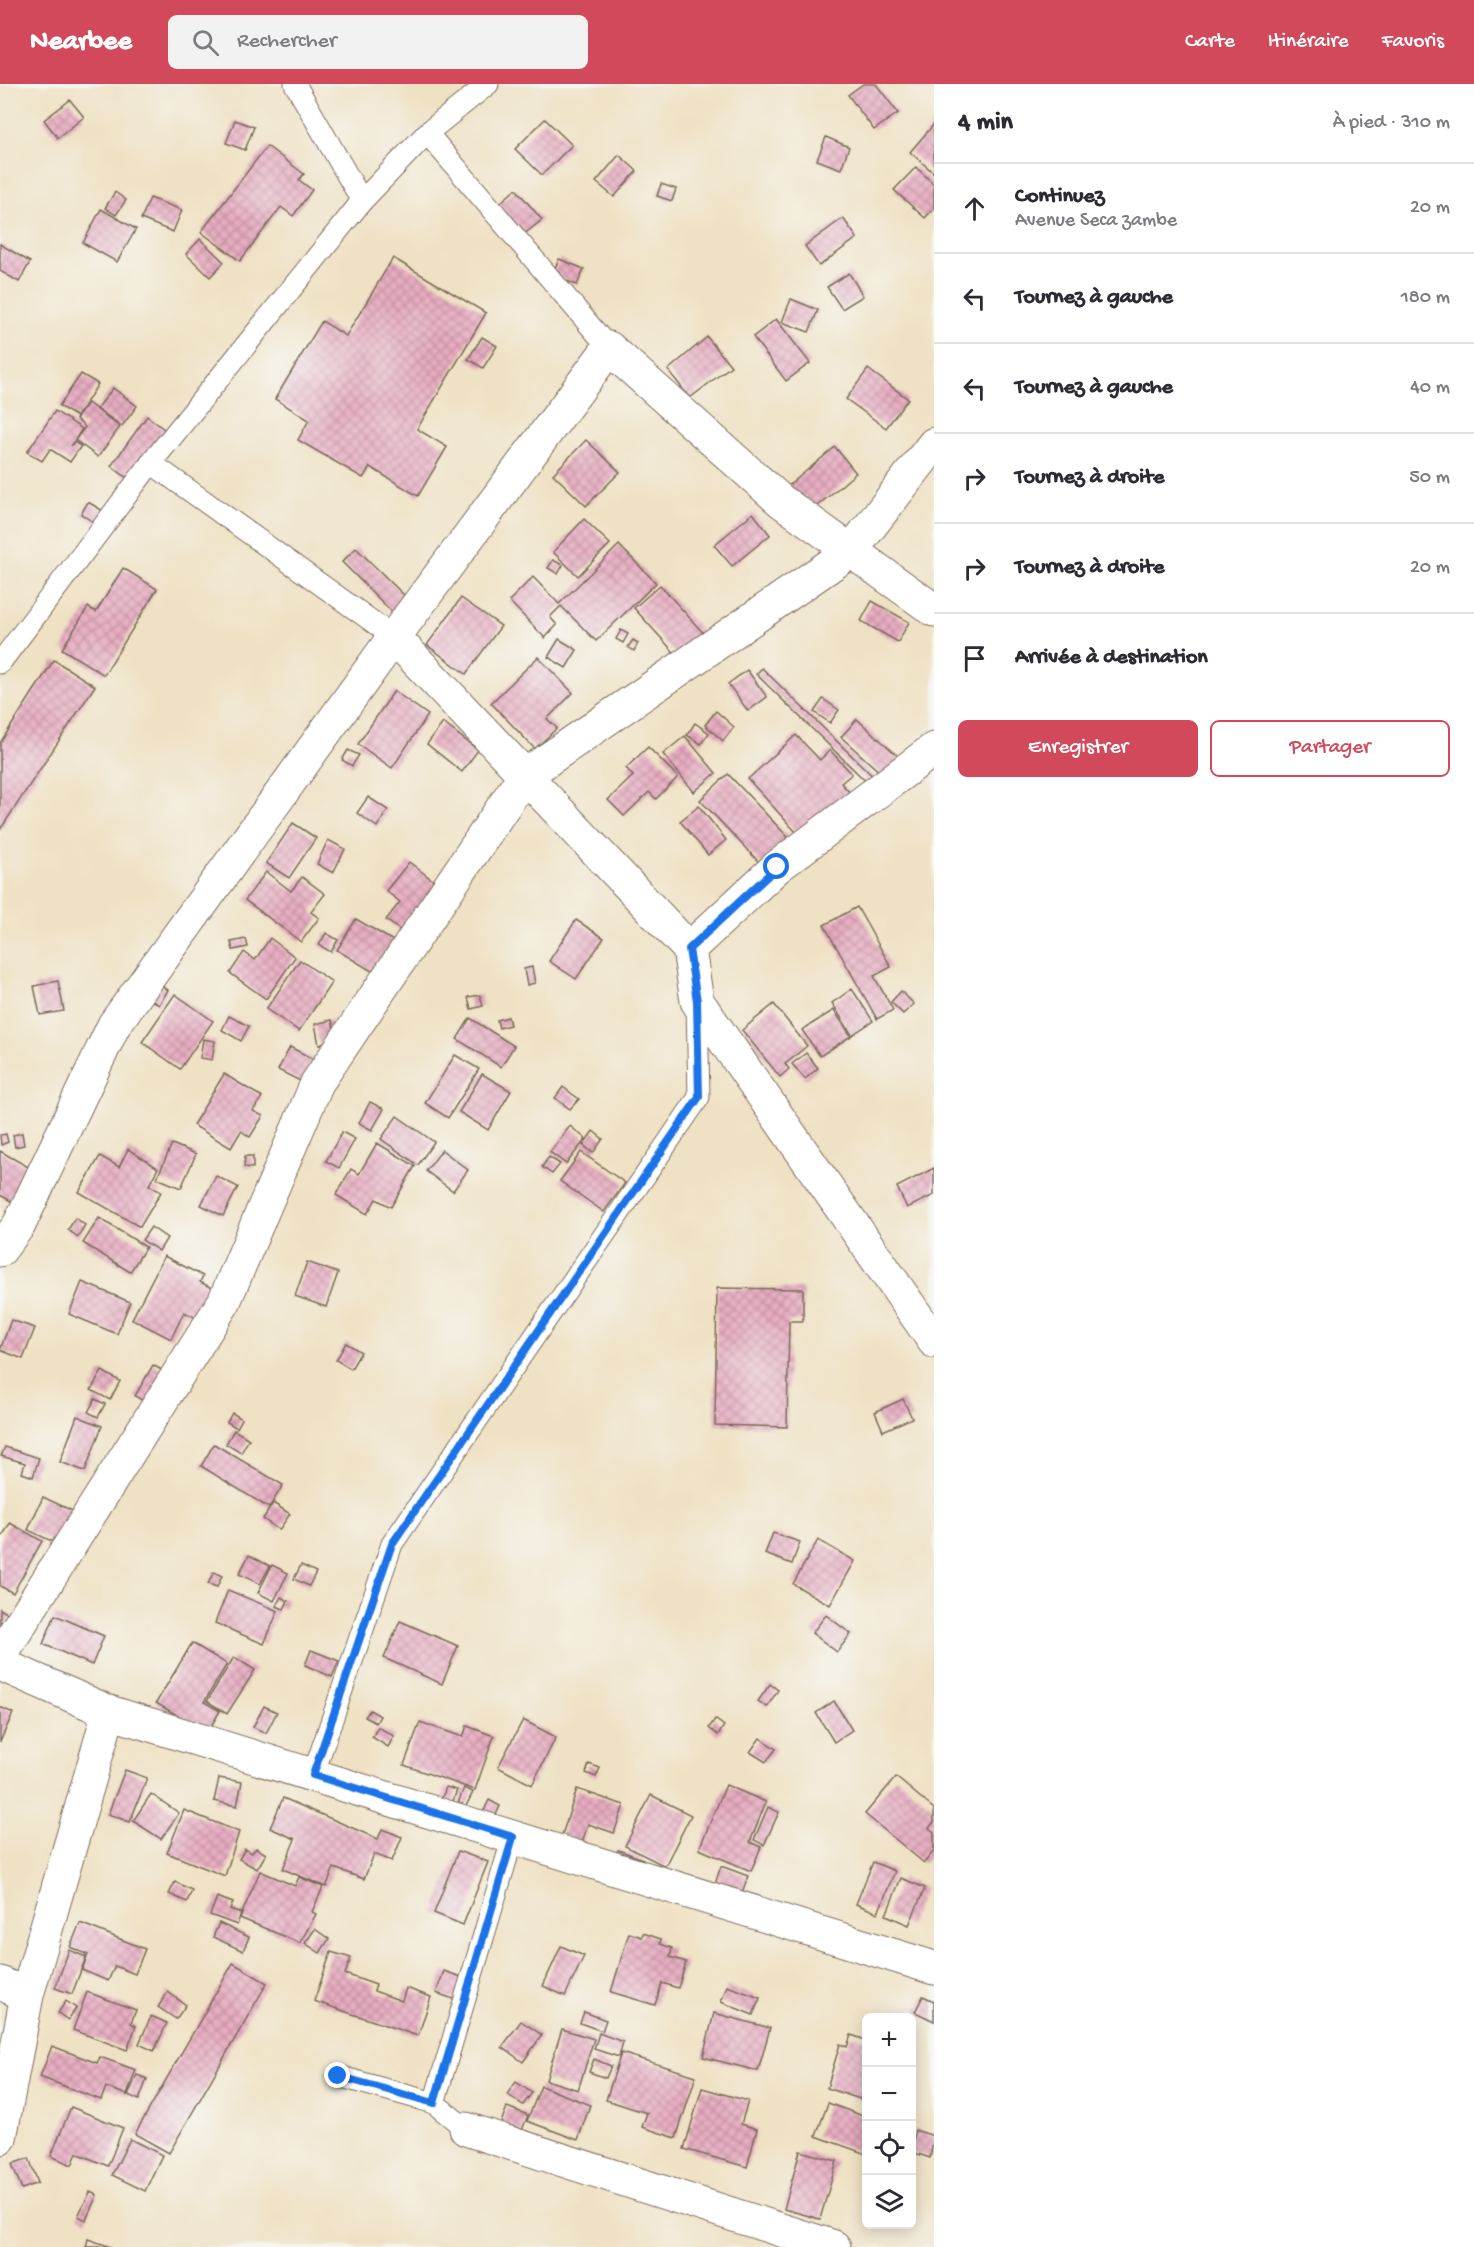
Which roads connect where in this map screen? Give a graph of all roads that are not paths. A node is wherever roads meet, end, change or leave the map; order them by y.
1 (295, 84) edge
2 (483, 86) edge
3 (427, 133) junction
4 (362, 201) junction
5 (609, 348) junction
6 (934, 444) edge
7 (151, 463) junction
8 (851, 551) junction
9 (934, 610) edge
10 (394, 637) junction
11 (0, 663) edge
12 (934, 749) edge
13 (524, 776) junction
14 (689, 949) junction
15 (697, 1001) junction
16 (0, 1250) edge
17 (934, 1341) edge
18 (0, 1656) edge
19 (0, 1664) edge
20 (109, 1712) junction
21 (313, 1775) junction
22 (513, 1837) junction
23 (934, 1968) edge
24 (14, 1989) edge
25 (338, 2076) dead end
26 (434, 2103) junction
27 (466, 2129) joint
28 (0, 2138) edge
29 (834, 2247) edge

1 - 4 lane
2 - 3 lane
3 - 4 lane
3 - 5 lane
4 - 7 lane
5 - 8 street
5 - 10 street
6 - 8 street
7 - 10 lane
7 - 11 lane
8 - 9 street
8 - 13 street
10 - 13 street
10 - 16 street
12 - 14 street
13 - 14 street
13 - 18 street
14 - 15 street
15 - 17 street
15 - 21 lane
19 - 20 street
20 - 21 street
20 - 24 street
21 - 22 street
22 - 23 street
22 - 26 lane
24 - 28 street
25 - 26 lane
26 - 27 lane
27 - 29 street

